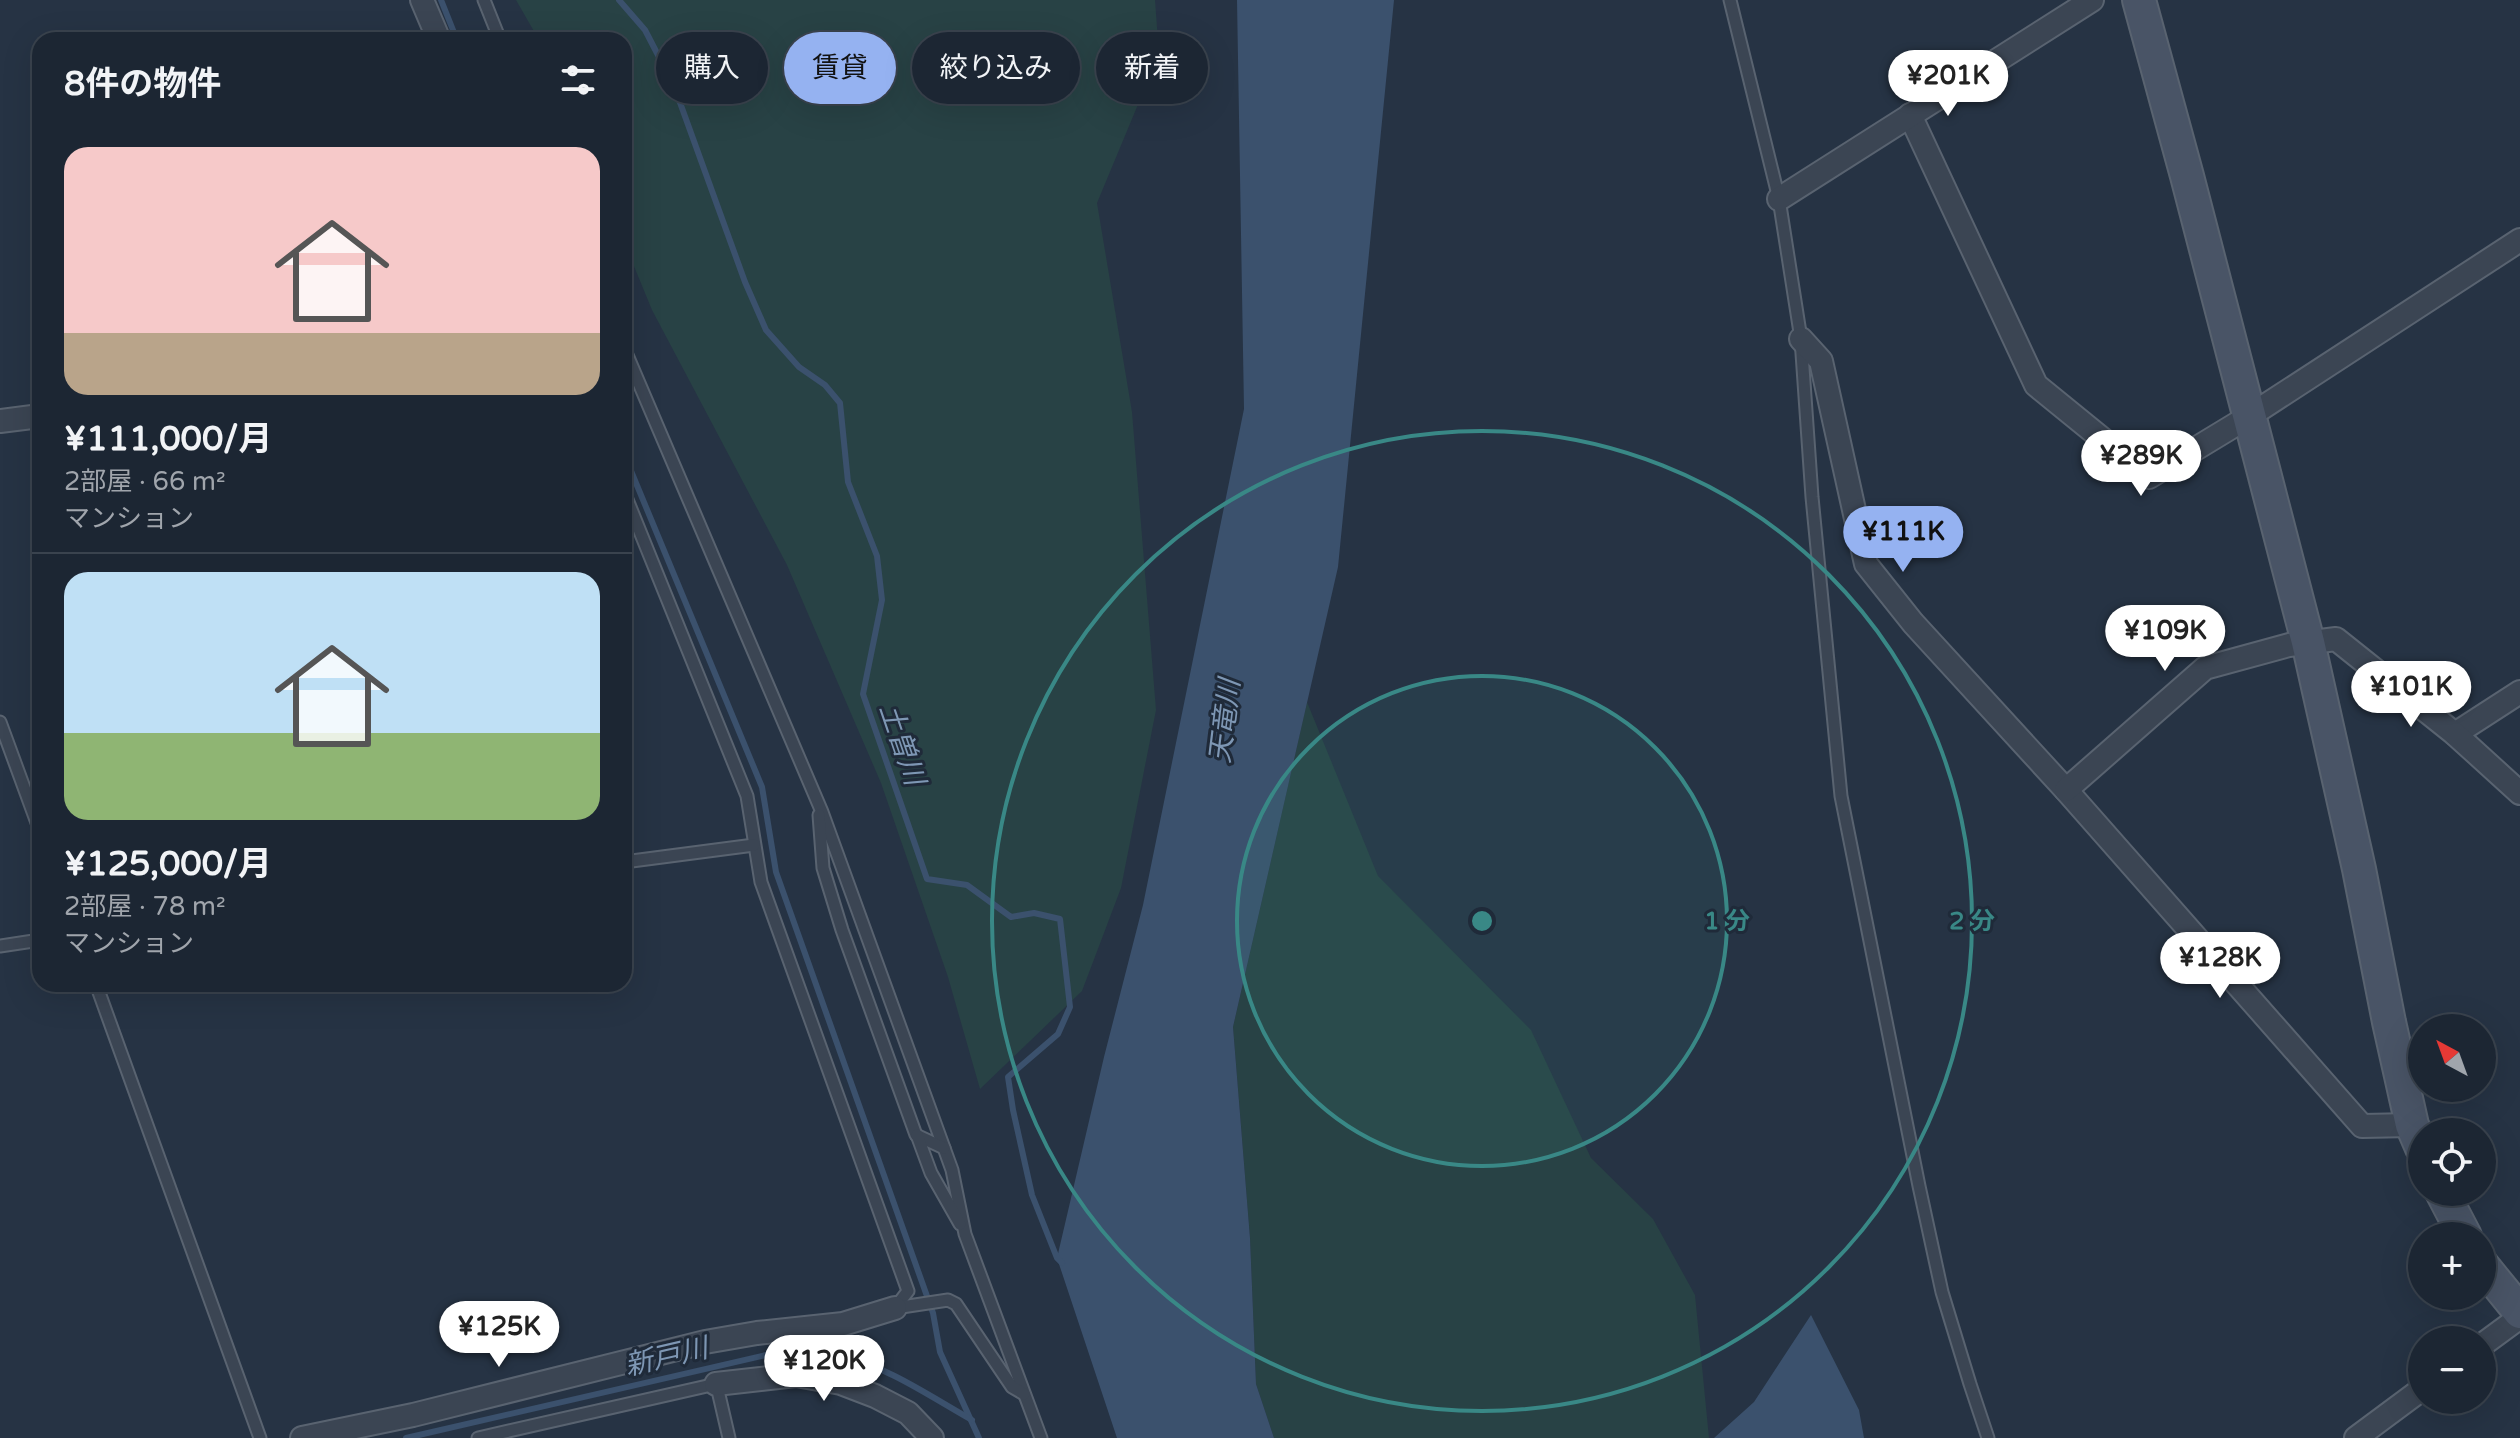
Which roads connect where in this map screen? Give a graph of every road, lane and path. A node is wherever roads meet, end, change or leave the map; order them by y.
1 (422, 0) edge
2 (484, 0) edge
3 (1730, 0) edge
4 (2092, 0) edge
5 (2139, 0) edge
6 (436, 32) edge
7 (497, 32) edge
8 (1910, 115) junction
9 (1779, 199) junction
10 (2520, 240) edge
11 (1801, 339) junction
12 (632, 367) edge
13 (32, 417) edge
14 (2248, 417) junction
15 (0, 421) edge
16 (632, 512) edge
17 (2308, 642) junction
18 (2520, 692) edge
19 (0, 722) edge
20 (2455, 734) junction
21 (2066, 790) junction
22 (2520, 793) edge
23 (818, 802) junction
24 (32, 809) edge
25 (754, 845) junction
26 (632, 861) edge
27 (32, 941) edge
28 (0, 946) edge
29 (99, 992) edge
30 (2413, 1118) edge
31 (2408, 1134) edge
32 (916, 1135) junction
33 (944, 1148) junction
34 (965, 1234) junction
35 (2496, 1283) edge
36 (907, 1307) junction
37 (2520, 1315) edge
38 (2496, 1334) edge
39 (715, 1381) junction
40 (1024, 1394) junction
41 (2408, 1399) edge
42 (260, 1438) edge
43 (302, 1438) edge
44 (478, 1438) edge
45 (729, 1438) edge
46 (932, 1438) edge
47 (1041, 1438) edge
48 (1988, 1438) edge
49 (2356, 1438) edge

1 - 6 street
2 - 7 lane
3 - 9 lane
4 - 8 street
5 - 14 street
8 - 9 street
8 - 14 street
9 - 11 lane
10 - 14 street
11 - 21 street
11 - 48 lane
12 - 23 lane
13 - 15 street
14 - 17 street
16 - 25 lane
17 - 20 street
17 - 21 street
17 - 30 street
18 - 20 street
19 - 24 lane
20 - 22 street
21 - 31 street
23 - 32 lane
23 - 33 lane
25 - 26 lane
25 - 36 lane
27 - 28 lane
29 - 42 lane
32 - 33 lane
32 - 34 lane
33 - 34 lane
34 - 40 lane
35 - 37 street
36 - 40 lane
36 - 43 street
37 - 38 street
39 - 44 lane
39 - 45 lane
39 - 46 street
40 - 47 lane
41 - 49 street

